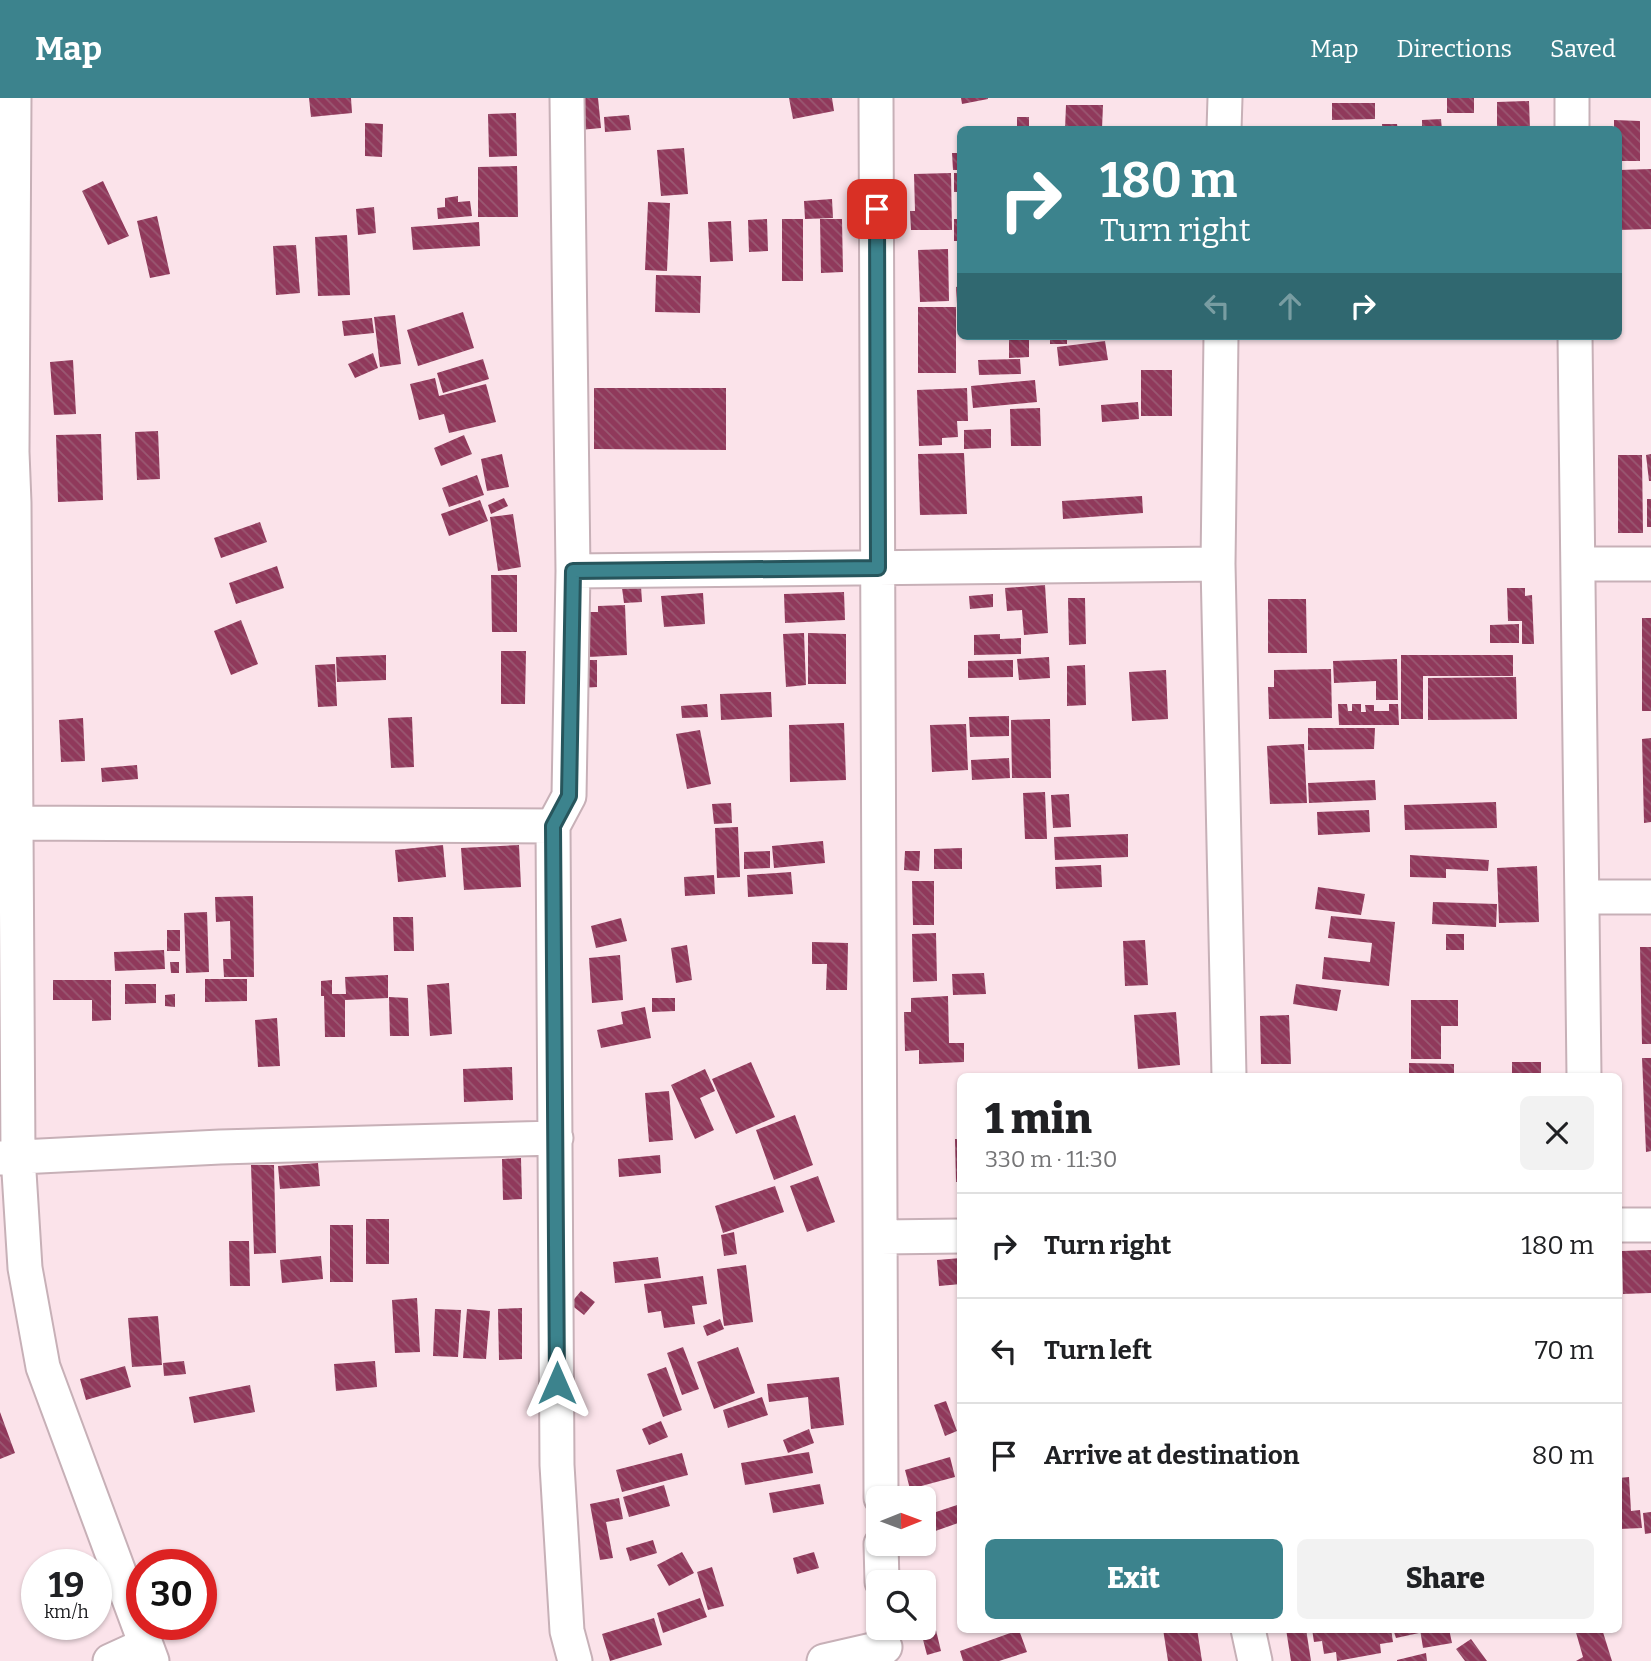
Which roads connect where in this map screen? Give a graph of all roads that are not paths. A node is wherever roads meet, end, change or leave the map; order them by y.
1 (13, 98) edge
2 (567, 98) edge
3 (876, 98) edge
4 (1225, 98) edge
5 (1572, 98) edge
6 (1224, 126) edge
7 (1572, 126) edge
8 (1222, 340) edge
9 (1575, 340) edge
10 (6, 452) edge
11 (1218, 564) junction
12 (1577, 564) junction
13 (1651, 564) edge
14 (878, 568) junction
15 (573, 571) junction
16 (16, 823) junction
17 (553, 826) junction
18 (1582, 897) junction
19 (1651, 897) edge
20 (1229, 1073) edge
21 (1584, 1073) edge
22 (556, 1138) junction
23 (9, 1157) edge
24 (1622, 1225) edge
25 (1651, 1225) edge
26 (957, 1236) edge
27 (881, 1237) junction
28 (881, 1486) edge
29 (1249, 1633) edge
30 (886, 1645) edge
31 (149, 1653) edge
32 (110, 1661) edge
33 (575, 1661) edge
34 (824, 1661) edge
35 (1255, 1661) edge

1 - 10 street
2 - 15 street
3 - 14 street
4 - 6 street
5 - 7 street
8 - 11 street
9 - 12 street
10 - 16 street
11 - 14 street
11 - 20 street
12 - 13 street
12 - 18 street
14 - 15 street
14 - 27 street
15 - 17 street
16 - 17 street
16 - 23 street
17 - 22 street
18 - 19 street
18 - 21 street
22 - 23 street
22 - 33 street
23 - 31 street
24 - 25 street
26 - 27 street
27 - 28 street
29 - 35 street
30 - 34 street
31 - 32 street

